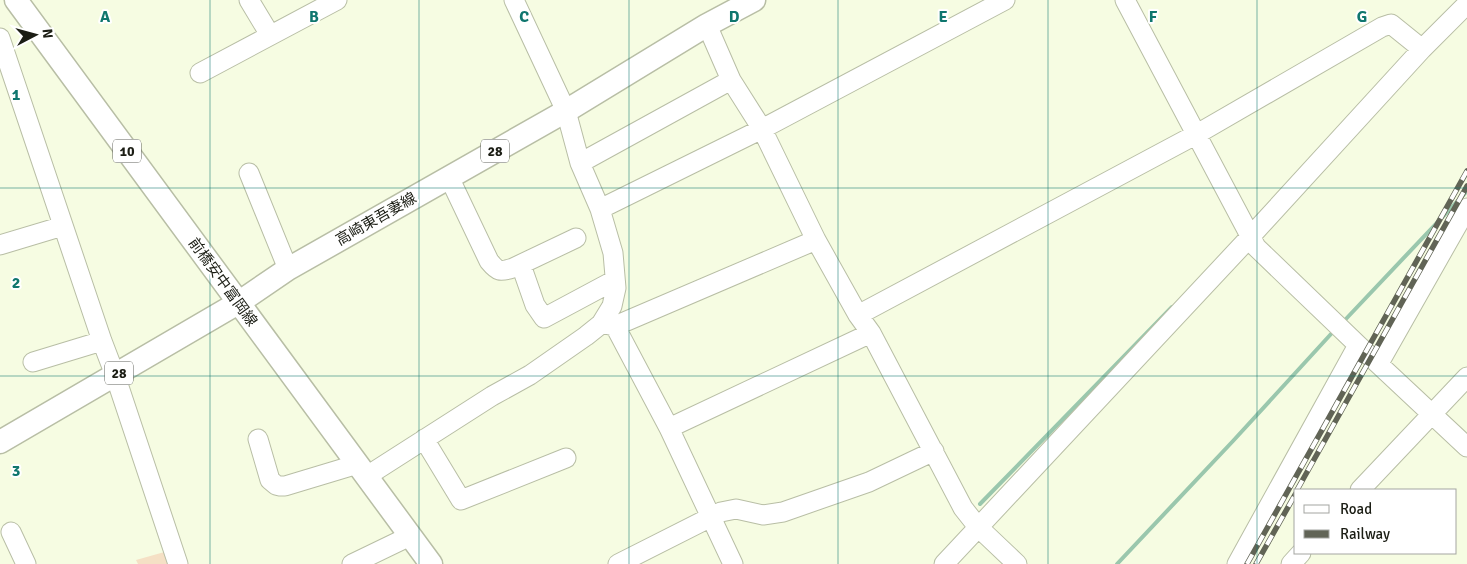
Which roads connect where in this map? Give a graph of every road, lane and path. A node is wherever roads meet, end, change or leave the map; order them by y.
1 (16, 0) edge
2 (249, 0) edge
3 (336, 0) edge
4 (514, 0) edge
5 (754, 0) edge
6 (1005, 0) edge
7 (1125, 0) edge
8 (1467, 4) edge
9 (707, 26) junction
10 (270, 35) junction
11 (0, 38) edge
12 (1422, 49) junction
13 (200, 73) dead end
14 (731, 80) junction
15 (566, 110) junction
16 (762, 129) junction
17 (1197, 134) junction
18 (580, 163) junction
19 (249, 173) dead end
20 (449, 177) junction
21 (1467, 208) edge
22 (600, 209) junction
23 (64, 226) junction
24 (1250, 237) junction
25 (576, 238) dead end
26 (816, 240) junction
27 (0, 245) edge
28 (521, 265) junction
29 (288, 269) junction
30 (615, 280) junction
31 (238, 303) junction
32 (858, 315) junction
33 (608, 325) junction
34 (872, 333) junction
35 (102, 341) junction
36 (1358, 345) junction
37 (33, 362) dead end
38 (1379, 363) junction
39 (115, 375) junction
40 (1467, 377) edge
41 (1432, 414) junction
42 (669, 428) junction
43 (424, 438) junction
44 (258, 439) dead end
45 (0, 442) edge
46 (1467, 447) edge
47 (934, 451) junction
48 (566, 458) dead end
49 (362, 470) junction
50 (1361, 489) edge
51 (711, 516) junction
52 (978, 527) junction
53 (11, 532) dead end
54 (410, 536) junction
55 (1300, 554) edge
56 (26, 564) edge
57 (178, 564) edge
58 (352, 564) edge
59 (432, 564) edge
60 (618, 564) edge
61 (733, 564) edge
62 (944, 564) edge
63 (1017, 564) edge
64 (1237, 564) edge
65 (1291, 564) edge

1 - 31 main road, 前橋安中富岡線 / 10
2 - 10 street
3 - 10 street
4 - 15 street
5 - 9 main road, 高崎東吾妻線 / 28
6 - 16 street
7 - 17 street
8 - 12 street
9 - 14 street
9 - 15 main road, 高崎東吾妻線 / 28
10 - 13 street
11 - 23 street
12 - 17 street
12 - 24 street
14 - 16 street
14 - 18 street
15 - 18 street
15 - 20 main road, 高崎東吾妻線 / 28
16 - 22 street
16 - 26 street
17 - 24 street
17 - 32 street
18 - 22 street
19 - 29 street
20 - 28 street
20 - 29 main road, 高崎東吾妻線 / 28
21 - 38 street
22 - 30 street
23 - 27 street
23 - 35 street
24 - 36 street
24 - 52 street
25 - 28 street
26 - 32 street
26 - 33 street
28 - 30 street
29 - 31 main road, 高崎東吾妻線 / 28
30 - 33 street
31 - 39 main road, 高崎東吾妻線 / 28
31 - 49 main road, 前橋安中富岡線 / 10
32 - 34 street
33 - 42 street
33 - 43 street
34 - 42 street
34 - 47 street
35 - 37 street
35 - 39 street
36 - 38 street
36 - 64 street
38 - 41 street
39 - 45 main road, 高崎東吾妻線 / 28
39 - 57 street
40 - 41 street
41 - 46 street
41 - 50 street
42 - 51 street
43 - 48 street
43 - 49 street
44 - 49 street
47 - 51 street
47 - 52 street
49 - 54 main road, 前橋安中富岡線 / 10
51 - 60 street
51 - 61 street
52 - 62 street
52 - 63 street
53 - 56 street
54 - 58 street
54 - 59 main road, 前橋安中富岡線 / 10
55 - 65 street

